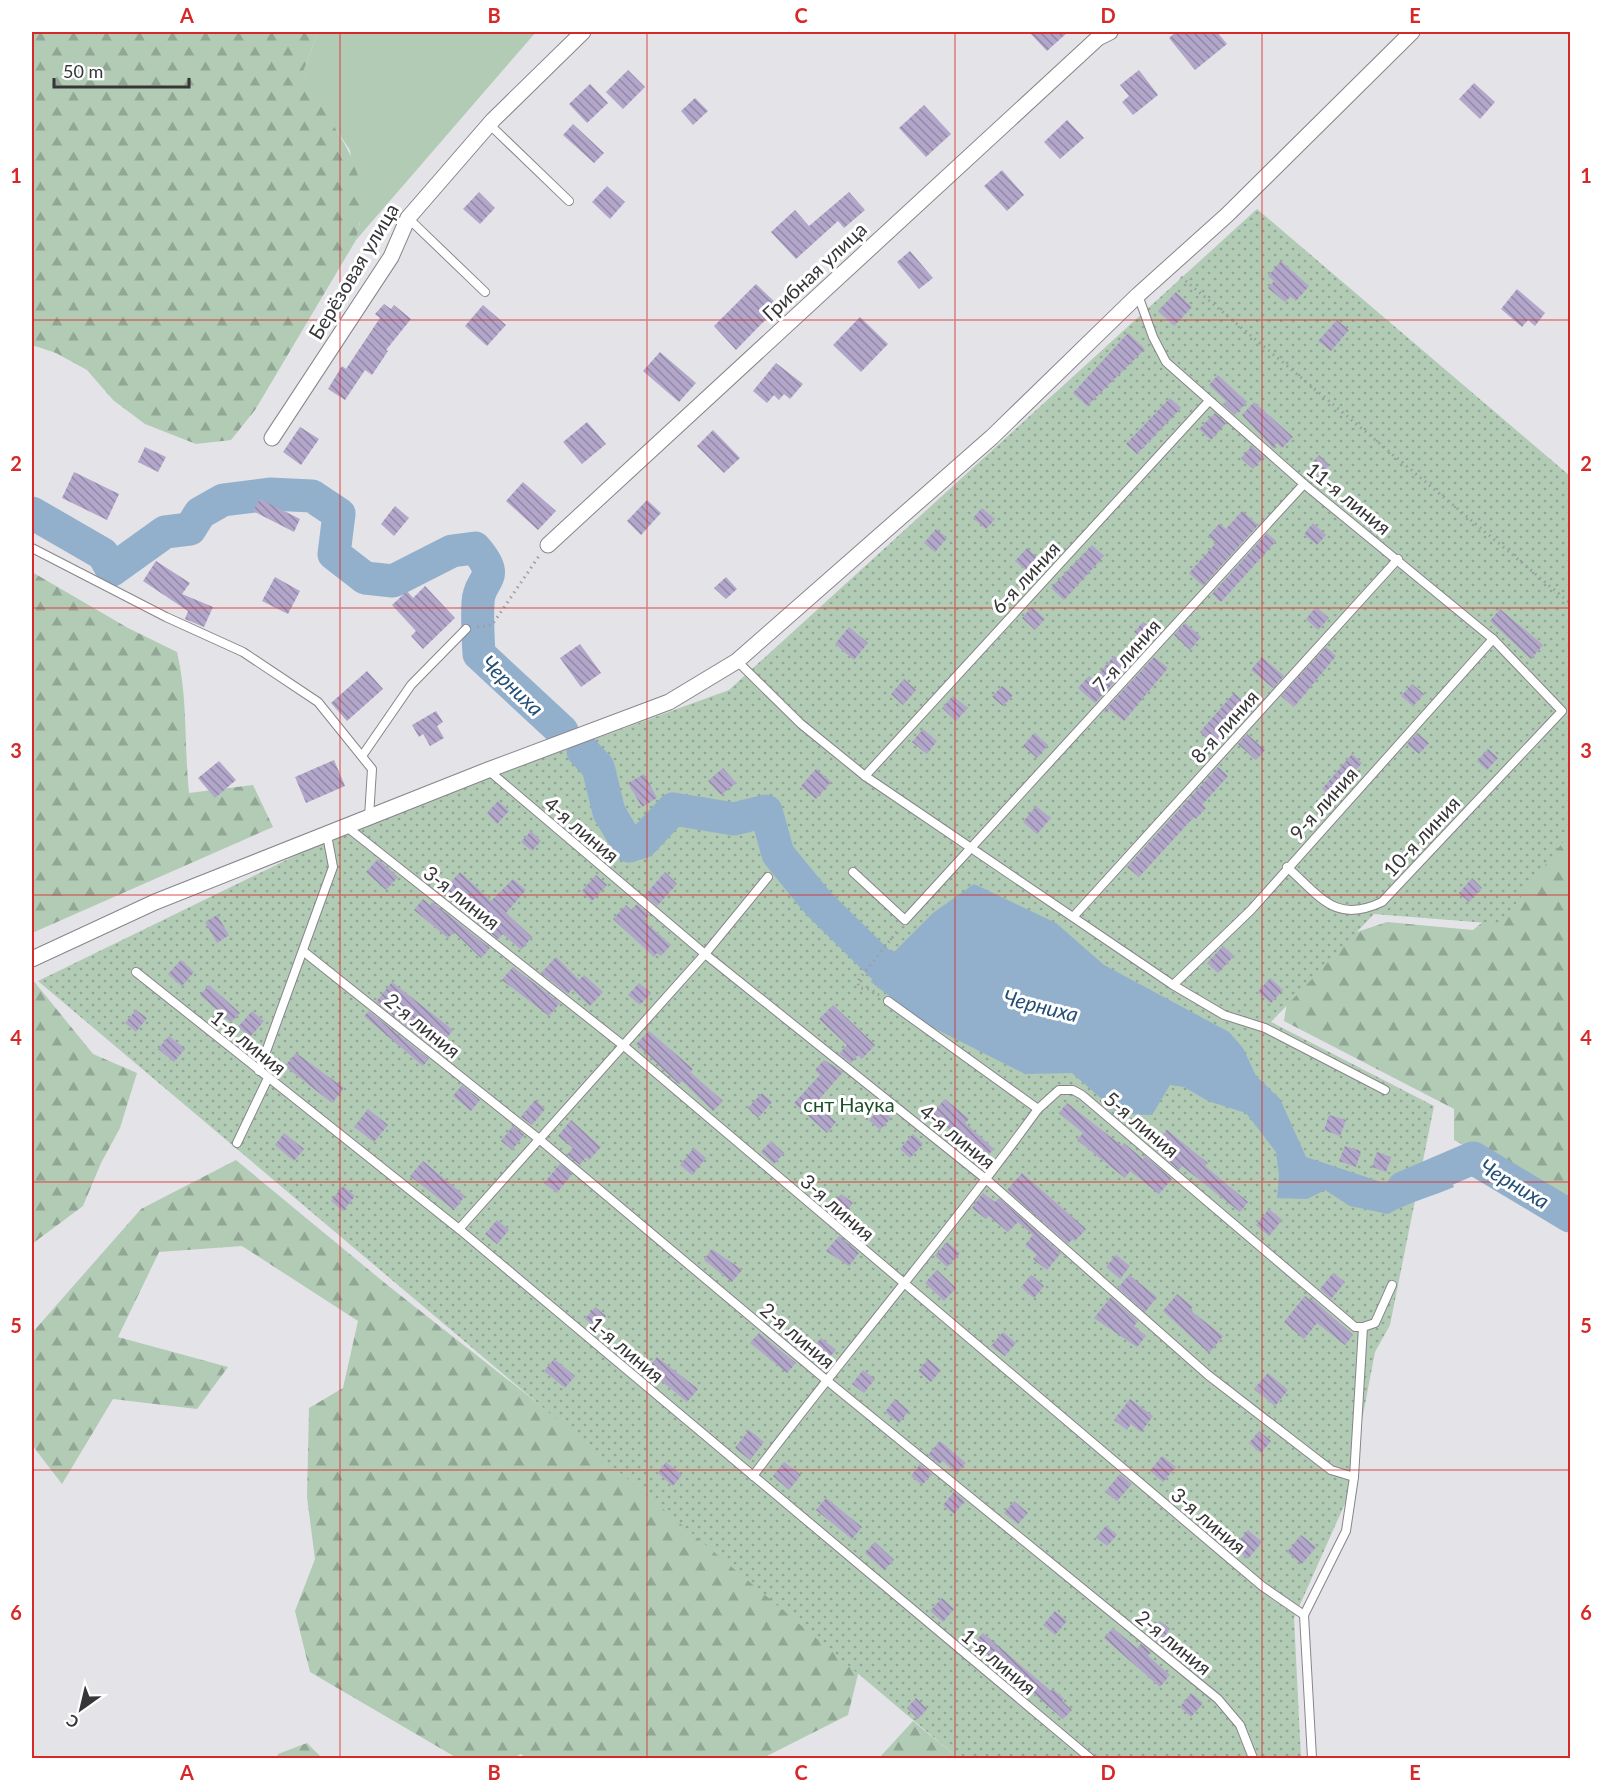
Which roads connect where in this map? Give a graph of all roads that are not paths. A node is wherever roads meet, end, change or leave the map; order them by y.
1 (583, 32) edge
2 (1110, 32) edge
3 (1412, 32) edge
4 (489, 124) junction
5 (569, 201) dead end
6 (408, 218) junction
7 (485, 292) dead end
8 (1138, 295) junction
9 (1209, 401) junction
10 (272, 438) dead end
11 (1304, 484) junction
12 (548, 545) road end
13 (32, 548) edge
14 (1398, 559) junction
15 (466, 629) dead end
16 (1493, 639) junction
17 (737, 661) junction
18 (1562, 711) joint
19 (362, 756) junction
20 (488, 770) junction
21 (866, 776) junction
22 (369, 818) junction
23 (347, 827) junction
24 (327, 835) junction
25 (970, 847) junction
26 (1287, 867) junction
27 (854, 872) dead end
28 (768, 878) dead end
29 (1074, 916) junction
30 (303, 951) junction
31 (705, 954) junction
32 (32, 959) edge
33 (136, 972) dead end
34 (1173, 985) junction
35 (888, 1002) road end
36 (624, 1046) junction
37 (259, 1071) junction
38 (268, 1078) junction
39 (1385, 1090) dead end
40 (1038, 1109) junction
41 (539, 1139) junction
42 (237, 1143) dead end
43 (987, 1180) junction
44 (459, 1229) junction
45 (902, 1284) junction
46 (1392, 1285) dead end
47 (1363, 1327) junction
48 (825, 1379) junction
49 (753, 1476) junction
50 (1354, 1477) junction
51 (1304, 1615) junction
52 (1090, 1758) edge
53 (1253, 1758) edge
54 (1312, 1758) edge

1 - 4 street, Берёзовая улица
2 - 12 street, Грибная улица
3 - 8 street
4 - 5 lane
4 - 6 street, Берёзовая улица
6 - 7 lane
6 - 10 street, Берёзовая улица
8 - 9 lane, 11-я линия
8 - 17 street
9 - 11 lane, 11-я линия
9 - 21 lane, 6-я линия
11 - 14 lane, 11-я линия
11 - 25 lane, 7-я линия
13 - 19 lane
14 - 16 lane, 11-я линия
14 - 29 lane, 8-я линия
15 - 19 lane
16 - 18 lane, 11-я линия
16 - 26 lane, 9-я линия
17 - 20 street
17 - 21 lane
18 - 26 lane, 10-я линия
19 - 22 lane
20 - 22 street
20 - 31 lane, 4-я линия
21 - 25 lane
22 - 23 street
23 - 24 street
23 - 36 lane, 3-я линия
24 - 30 lane
24 - 32 street
25 - 27 lane, 7-я линия
25 - 29 lane
26 - 34 lane, 9-я линия
28 - 31 lane
29 - 34 lane
30 - 37 lane
30 - 41 lane, 2-я линия
31 - 36 lane
31 - 43 lane, 4-я линия
33 - 37 lane, 1-я линия
34 - 39 lane
35 - 40 lane
36 - 41 lane
36 - 45 lane, 3-я линия
37 - 38 lane, 1-я линия
38 - 42 lane
38 - 44 lane, 1-я линия
40 - 43 lane
40 - 47 lane, 5-я линия
41 - 44 lane
41 - 48 lane, 2-я линия
43 - 45 lane
43 - 50 lane, 4-я линия
44 - 49 lane, 1-я линия
45 - 48 lane
45 - 51 lane, 3-я линия
46 - 47 lane
47 - 50 lane
48 - 49 lane
48 - 53 lane, 2-я линия
49 - 52 lane, 1-я линия
50 - 51 lane
51 - 54 lane

